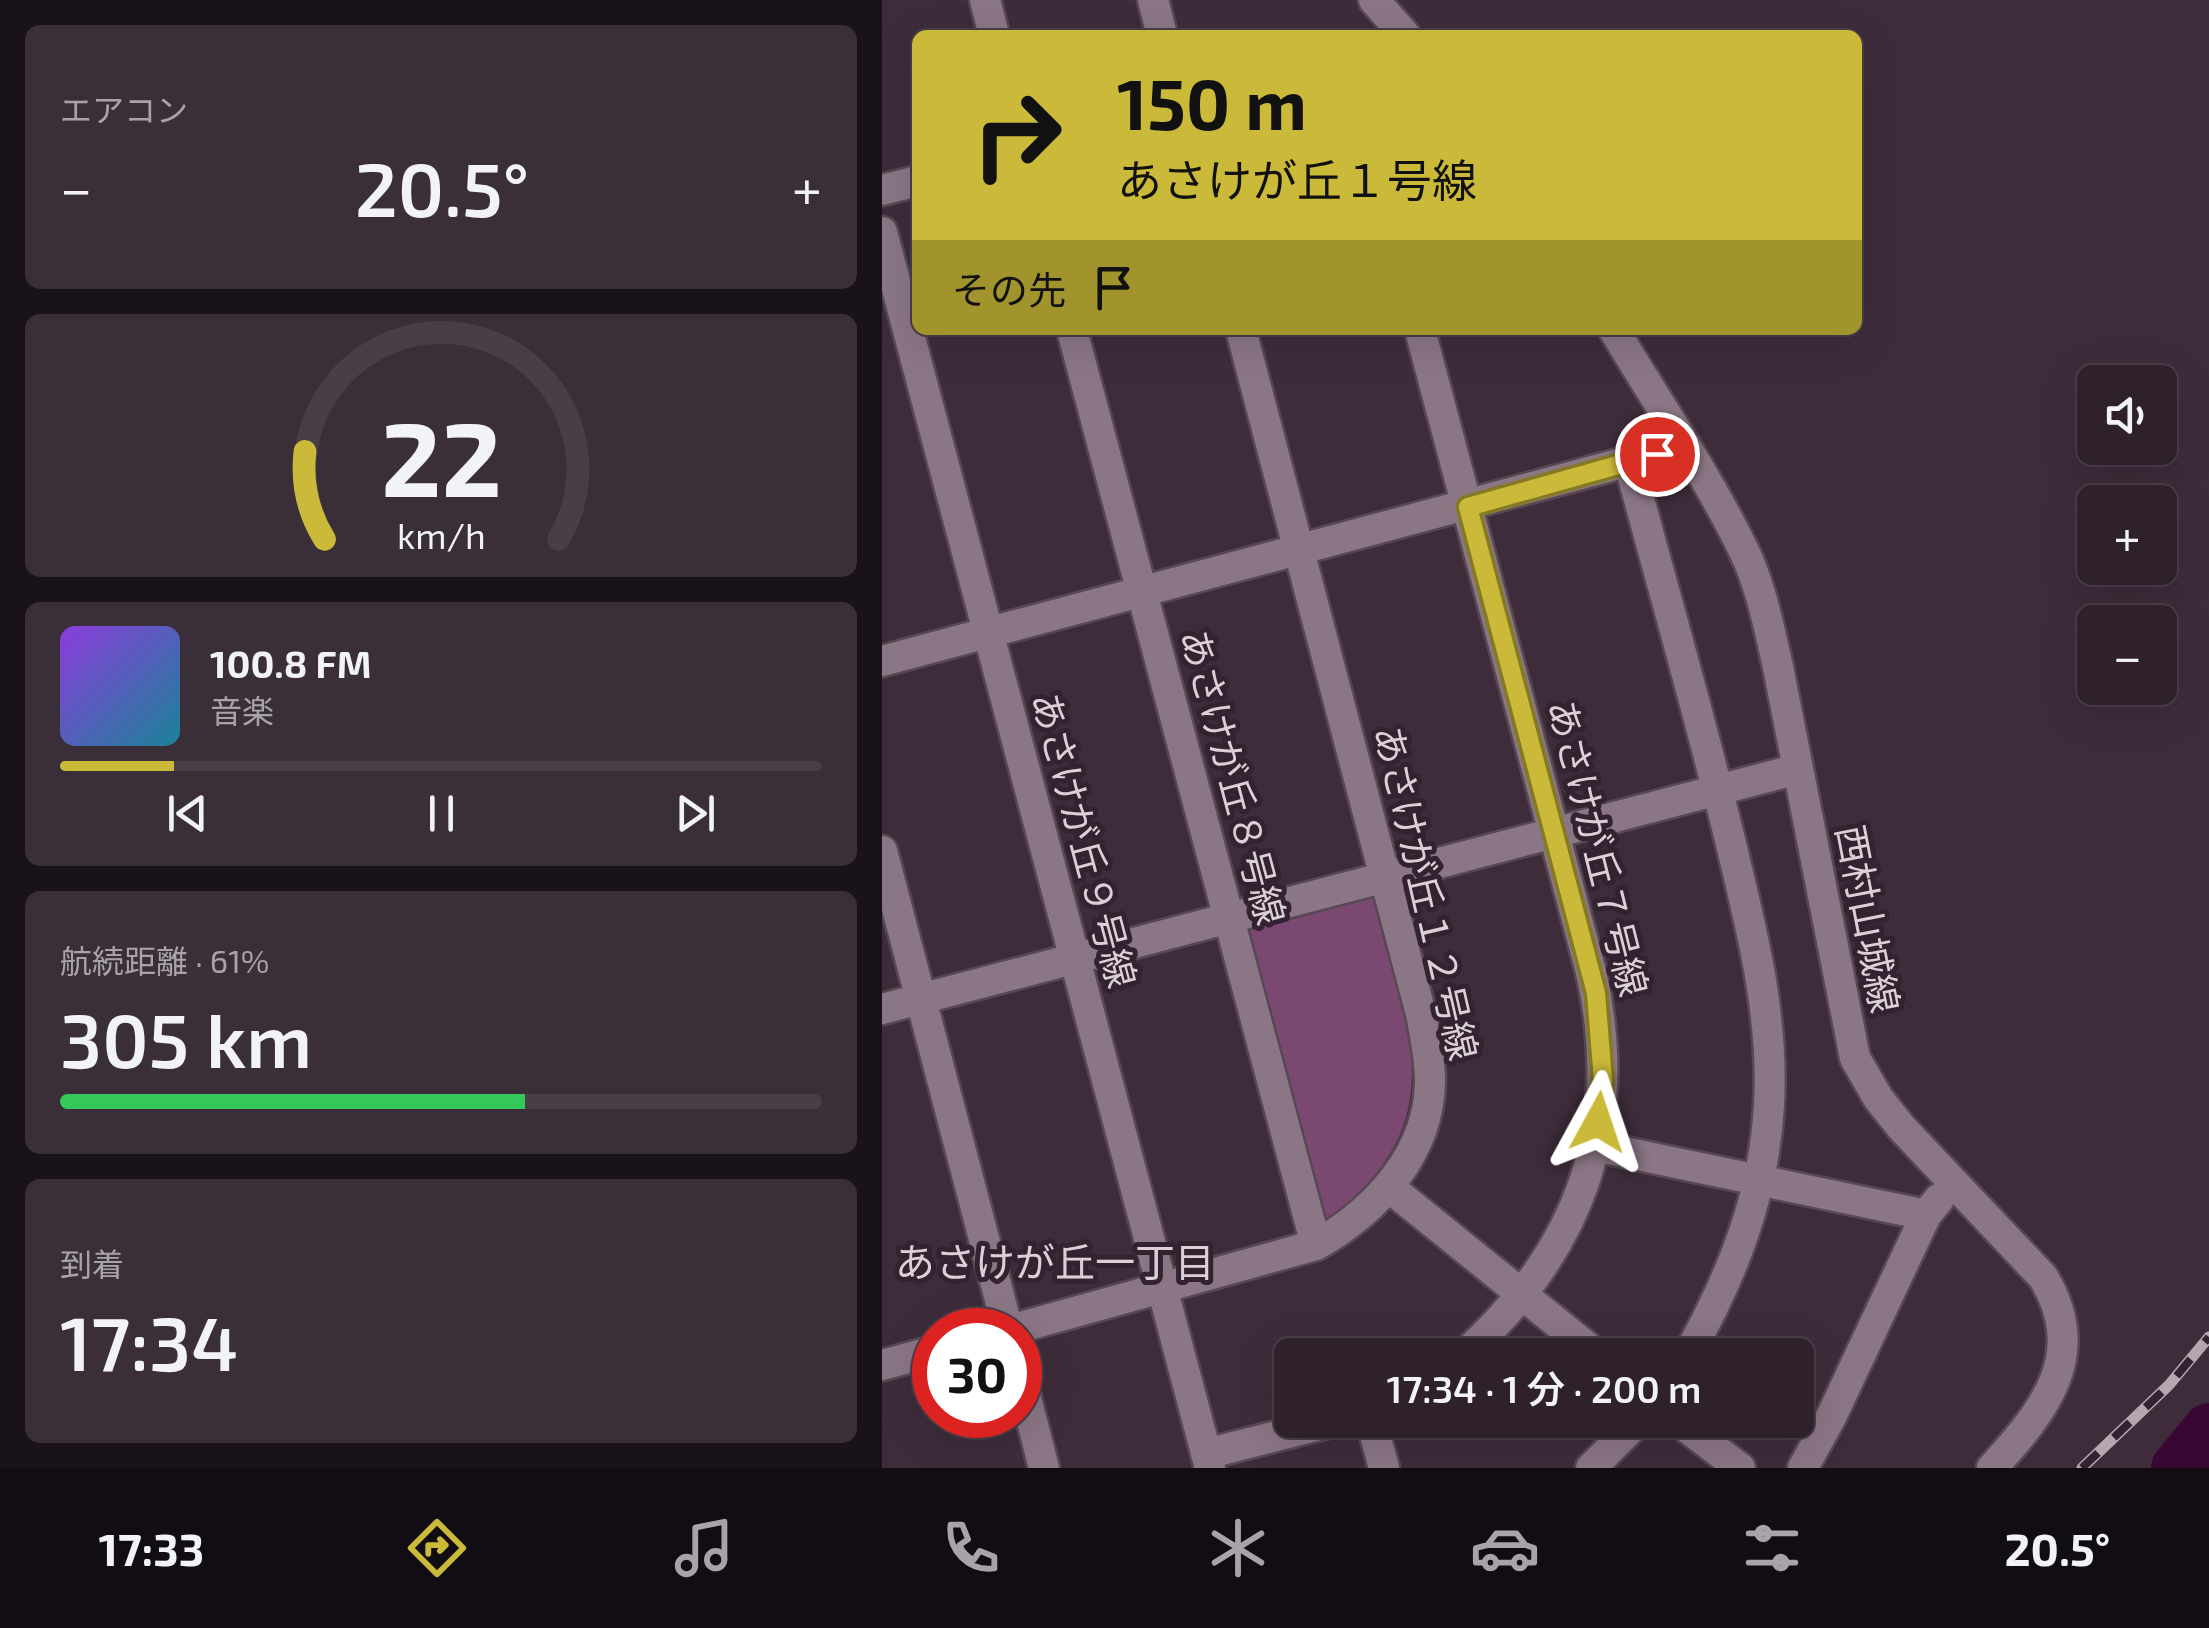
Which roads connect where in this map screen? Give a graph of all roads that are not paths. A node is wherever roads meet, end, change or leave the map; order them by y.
1 (985, 0) edge
2 (1153, 0) edge
3 (1374, 0) edge
4 (993, 30) edge
5 (1161, 30) edge
6 (1401, 30) edge
7 (912, 182) edge
8 (882, 190) edge
9 (882, 232) edge
10 (1073, 335) edge
11 (1242, 335) edge
12 (1421, 335) edge
13 (1617, 335) edge
14 (1686, 446) junction
15 (1629, 462) junction
16 (1468, 507) junction
17 (1300, 551) junction
18 (1141, 593) junction
19 (988, 635) junction
20 (882, 661) edge
21 (1798, 769) junction
22 (1718, 789) junction
23 (1553, 832) junction
24 (882, 852) edge
25 (1385, 877) junction
26 (1228, 918) junction
27 (1073, 959) junction
28 (921, 999) junction
29 (882, 1009) edge
30 (1595, 1146) junction
31 (1759, 1180) junction
32 (1954, 1182) junction
33 (1389, 1186) junction
34 (1926, 1215) junction
35 (1316, 1245) junction
36 (1163, 1288) junction
37 (1524, 1294) junction
38 (1003, 1308) edge
39 (1042, 1321) edge
40 (1481, 1338) edge
41 (1577, 1338) edge
42 (1697, 1338) edge
43 (912, 1357) edge
44 (882, 1365) edge
45 (1036, 1438) edge
46 (1281, 1438) edge
47 (1376, 1438) edge
48 (1621, 1438) edge
49 (1700, 1438) edge
50 (1208, 1461) edge
51 (1044, 1468) edge
52 (1384, 1468) edge
53 (1591, 1468) edge
54 (1740, 1468) edge
55 (1803, 1468) edge
56 (1992, 1468) edge

1 - 4 street
2 - 5 street
3 - 6 street
7 - 8 street
9 - 19 street, あさけが丘９号線
10 - 18 street, あさけが丘８号線
11 - 17 street, あさけが丘１２号線
12 - 16 street, あさけが丘７号線
13 - 14 street, 西村山城線
14 - 15 street
14 - 21 street, 西村山城線
15 - 16 street
15 - 22 street
16 - 17 street
16 - 23 street, あさけが丘７号線
17 - 18 street
17 - 25 street, あさけが丘１２号線
18 - 19 street
18 - 26 street, あさけが丘８号線
19 - 20 street
19 - 27 street, あさけが丘９号線
21 - 22 street
21 - 32 street, 西村山城線
22 - 23 street
22 - 31 street
23 - 25 street
23 - 30 street, あさけが丘７号線
24 - 28 street
25 - 26 street
25 - 33 street, あさけが丘１２号線
26 - 27 street
26 - 35 street, あさけが丘８号線
27 - 28 street
27 - 36 street, あさけが丘９号線
28 - 29 street
28 - 38 street
30 - 31 street
30 - 37 street, あさけが丘７号線
31 - 34 street
31 - 42 street
32 - 34 street
32 - 56 street, 西村山城線
33 - 35 street, あさけが丘１２号線
33 - 37 street
34 - 55 street
35 - 36 street, あさけが丘１２号線
36 - 39 street, あさけが丘１２号線
36 - 50 street, あさけが丘９号線
37 - 40 street, あさけが丘７号線
37 - 41 street
43 - 44 street
45 - 51 street
46 - 50 street
47 - 52 street
48 - 53 street
49 - 54 street

